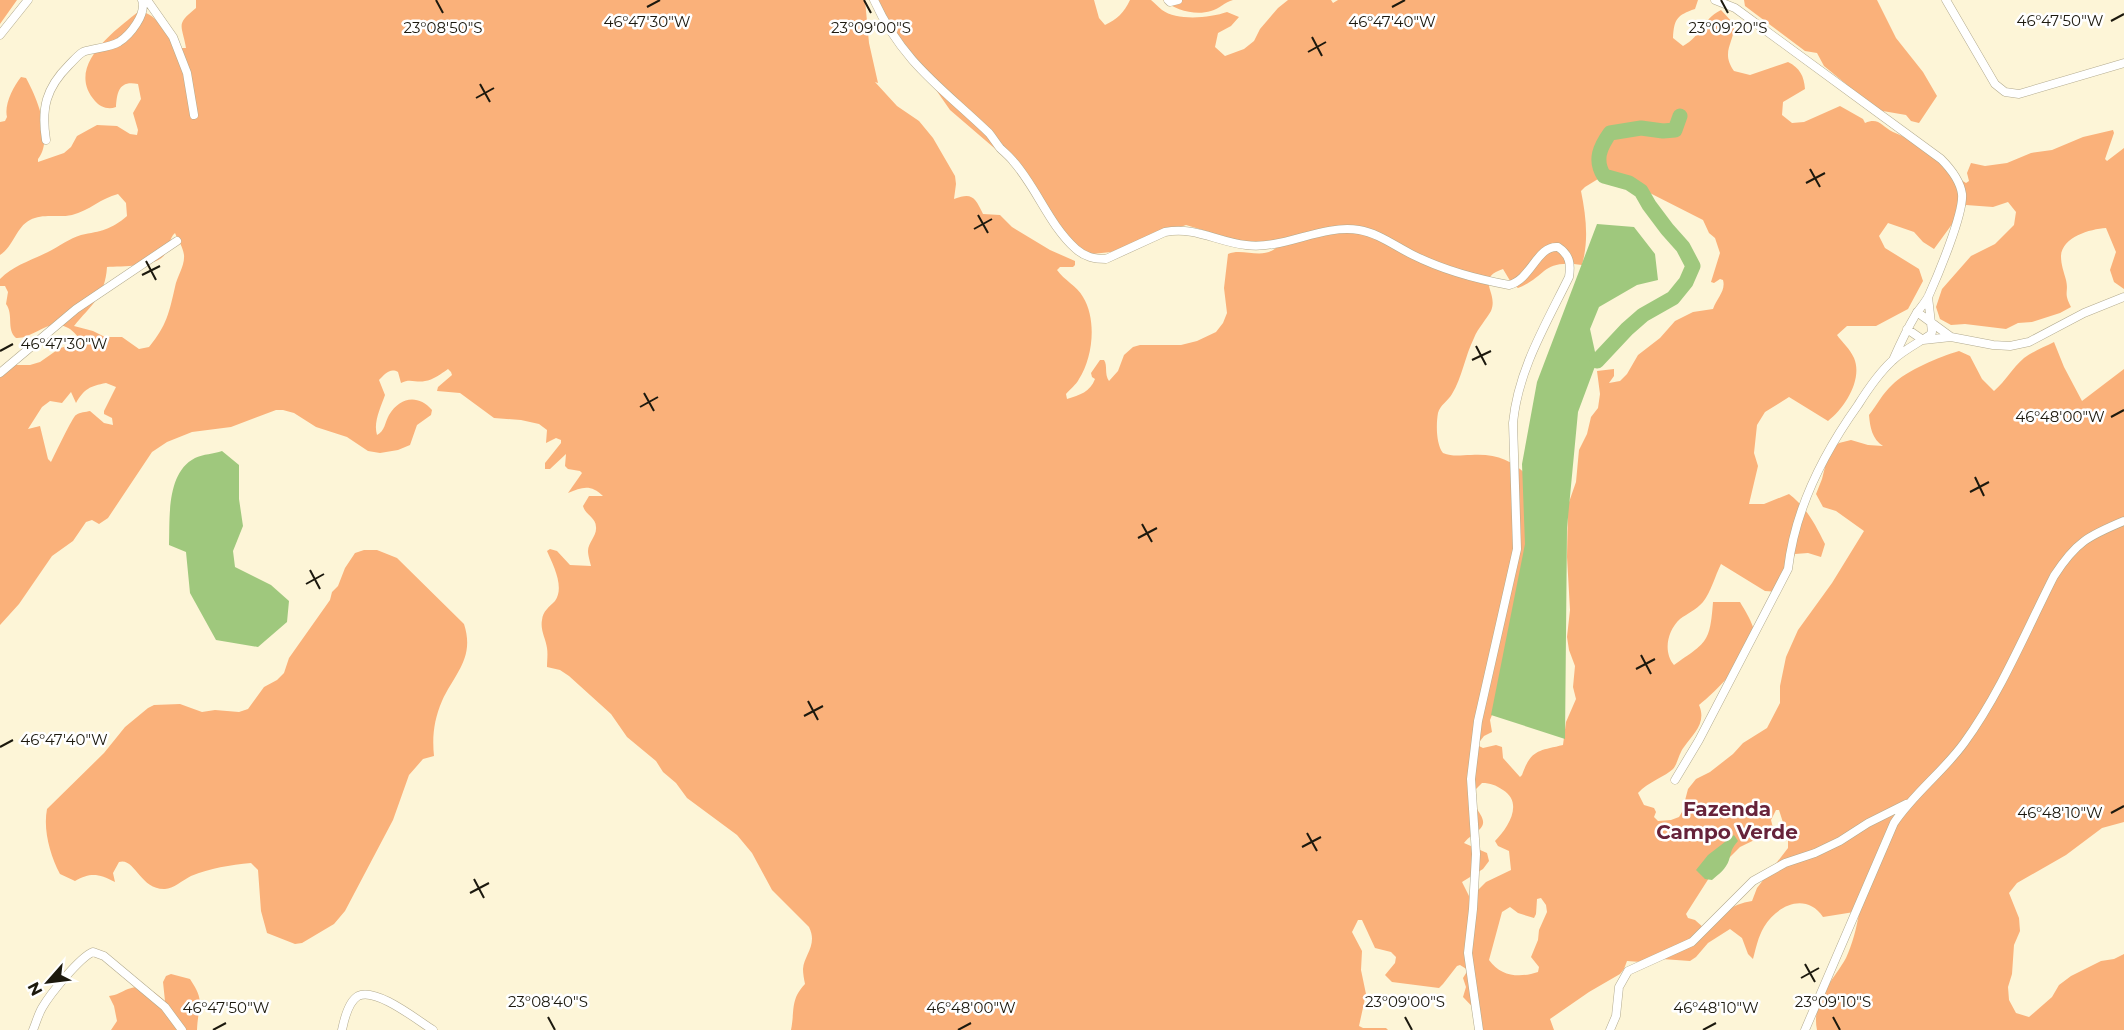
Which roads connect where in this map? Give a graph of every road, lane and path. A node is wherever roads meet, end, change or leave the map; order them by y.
1 (28, 0) edge
2 (142, 0) edge
3 (147, 0) edge
4 (874, 0) edge
5 (1168, 0) edge
6 (1178, 0) edge
7 (1715, 0) edge
8 (1947, 0) edge
9 (0, 34) edge
10 (2124, 63) edge
11 (194, 115) dead end
12 (46, 140) dead end
13 (177, 241) dead end
14 (1928, 297) junction
15 (2124, 297) edge
16 (1917, 312) junction
17 (1931, 321) junction
18 (1907, 329) junction
19 (1951, 337) junction
20 (1923, 340) junction
21 (1893, 360) junction
22 (0, 373) edge
23 (2124, 521) edge
24 (1675, 780) dead end
25 (1907, 803) junction
26 (33, 1030) edge
27 (182, 1030) edge
28 (342, 1030) edge
29 (433, 1030) edge
30 (1479, 1030) edge
31 (1610, 1030) edge
32 (1805, 1030) edge

1 - 9 street
2 - 12 street
3 - 11 street
4 - 30 street
5 - 6 street
7 - 14 street
8 - 10 street
13 - 22 street
14 - 16 street
14 - 17 street
15 - 19 street
16 - 17 street
16 - 18 street
17 - 19 street
17 - 20 street
18 - 20 street
18 - 21 street
19 - 20 street
20 - 21 street
21 - 24 street
23 - 25 street
25 - 31 street
25 - 32 street
26 - 27 street
28 - 29 street

